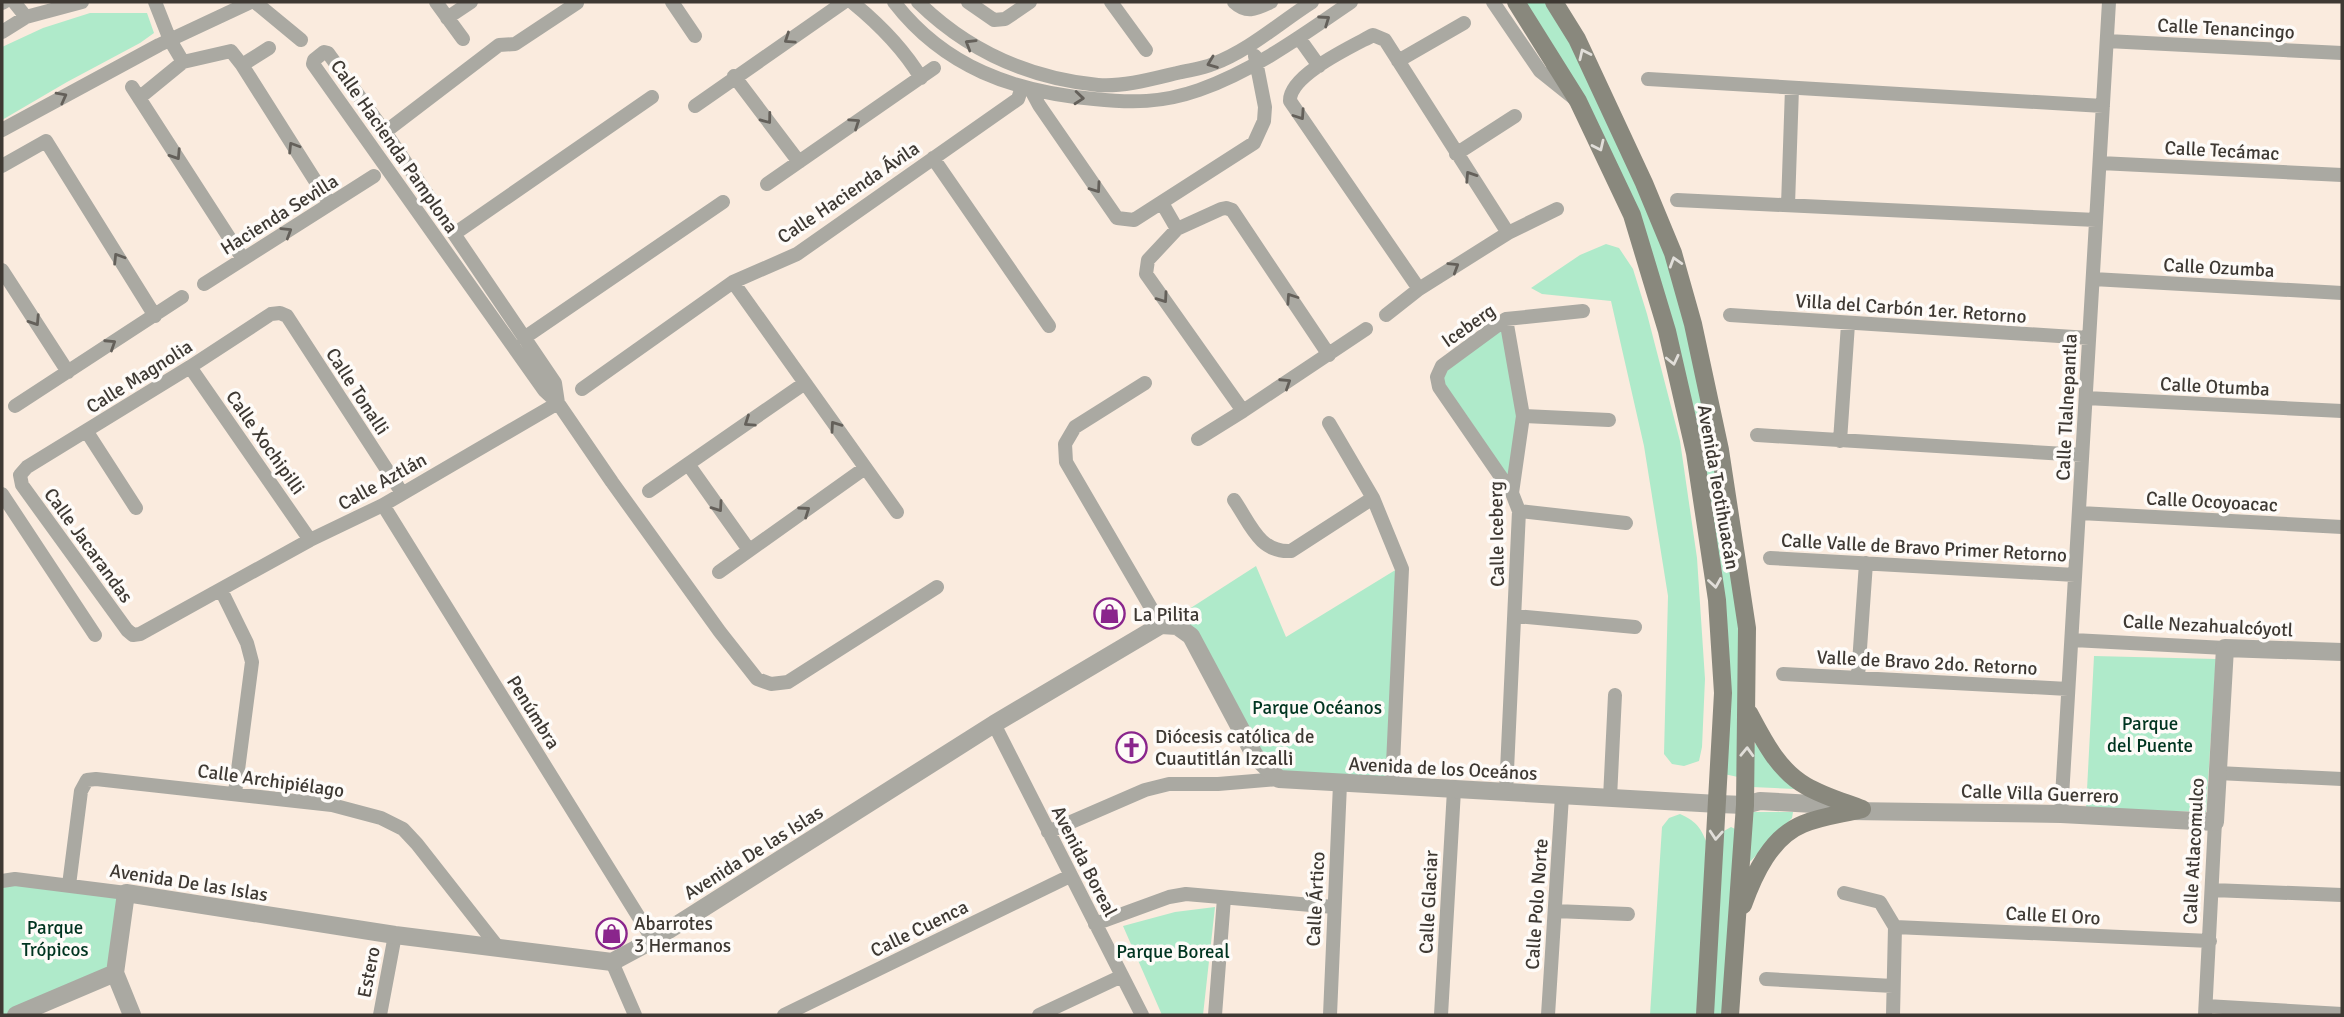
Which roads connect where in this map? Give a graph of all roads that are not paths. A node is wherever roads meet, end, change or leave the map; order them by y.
1 (14, 2) edge
2 (82, 2) edge
3 (155, 2) edge
4 (253, 2) edge
5 (436, 2) edge
6 (471, 2) edge
7 (672, 2) edge
8 (844, 2) edge
9 (852, 2) edge
10 (894, 2) edge
11 (919, 2) edge
12 (968, 2) edge
13 (1030, 2) edge
14 (1111, 2) edge
15 (1234, 2) edge
16 (1271, 2) edge
17 (1351, 2) edge
18 (1493, 2) edge
19 (1516, 2) edge
20 (1554, 2) edge
21 (2109, 2) edge
22 (577, 3) edge
23 (1303, 4) edge
24 (26, 18) junction
25 (447, 18) junction
26 (908, 21) junction
27 (1464, 23) dead end
28 (2, 32) edge
29 (887, 34) junction
30 (695, 36) dead end
31 (463, 38) dead end
32 (1299, 38) junction
33 (170, 40) junction
34 (301, 40) dead end
35 (2107, 41) junction
36 (1252, 43) junction
37 (269, 48) dead end
38 (1146, 50) dead end
39 (2342, 53) edge
40 (1001, 60) junction
41 (1398, 61) junction
42 (183, 62) junction
43 (1256, 64) junction
44 (242, 65) junction
45 (1319, 65) junction
46 (933, 68) dead end
47 (734, 76) junction
48 (921, 78) junction
49 (998, 79) junction
50 (1648, 79) dead end
51 (1792, 89) junction
52 (1024, 92) junction
53 (652, 97) dead end
54 (1578, 101) junction
55 (695, 106) dead end
56 (2103, 106) junction
57 (993, 115) junction
58 (1515, 116) dead end
59 (2, 130) edge
60 (385, 132) junction
61 (1456, 154) junction
62 (933, 158) junction
63 (799, 162) junction
64 (2100, 163) junction
65 (2, 166) edge
66 (2342, 175) edge
67 (374, 176) dead end
68 (767, 184) dead end
69 (1677, 200) dead end
70 (723, 202) dead end
71 (1162, 203) junction
72 (330, 204) junction
73 (1788, 205) junction
74 (1556, 209) dead end
75 (2096, 220) junction
76 (1177, 229) junction
77 (1508, 233) junction
78 (454, 234) junction
79 (243, 259) junction
80 (2, 270) edge
81 (2093, 279) junction
82 (733, 282) junction
83 (204, 284) dead end
84 (1419, 289) junction
85 (2342, 293) edge
86 (182, 298) dead end
87 (1583, 311) dead end
88 (280, 313) joint
89 (1386, 315) dead end
90 (1730, 315) dead end
91 (155, 316) junction
92 (1506, 319) junction
93 (1848, 324) junction
94 (1049, 326) dead end
95 (1366, 329) dead end
96 (524, 338) junction
97 (2089, 338) junction
98 (1329, 355) junction
99 (190, 367) junction
100 (68, 372) junction
101 (805, 383) junction
102 (1145, 383) dead end
103 (582, 389) dead end
104 (2086, 398) junction
105 (558, 403) junction
106 (15, 406) dead end
107 (1243, 411) junction
108 (2342, 411) edge
109 (1523, 415) junction
110 (1609, 420) dead end
111 (1329, 423) dead end
112 (87, 432) junction
113 (1757, 435) dead end
114 (1198, 439) dead end
115 (1840, 440) junction
116 (2082, 455) junction
117 (688, 464) junction
118 (865, 468) junction
119 (20, 475) joint
120 (649, 491) dead end
121 (402, 493) junction
122 (1512, 493) junction
123 (2, 494) edge
124 (1373, 498) junction
125 (1234, 500) dead end
126 (383, 505) junction
127 (136, 508) dead end
128 (1519, 511) junction
129 (897, 513) dead end
130 (2080, 513) junction
131 (7, 514) edge
132 (1626, 523) dead end
133 (2342, 527) edge
134 (310, 540) junction
135 (749, 550) junction
136 (1770, 558) dead end
137 (1866, 563) junction
138 (719, 572) dead end
139 (2075, 575) junction
140 (937, 587) dead end
141 (222, 590) junction
142 (1516, 615) junction
143 (1161, 625) junction
144 (1635, 627) dead end
145 (95, 635) dead end
146 (133, 635) joint
147 (2073, 640) junction
148 (2225, 648) junction
149 (2342, 652) edge
150 (1783, 674) dead end
151 (1858, 677) junction
152 (2068, 689) junction
153 (1615, 695) dead end
154 (1748, 710) junction
155 (994, 724) junction
156 (2218, 773) junction
157 (1279, 779) junction
158 (2342, 779) edge
159 (1340, 783) junction
160 (1392, 786) junction
161 (1454, 790) junction
162 (1506, 792) junction
163 (235, 793) junction
164 (1562, 796) junction
165 (1610, 797) junction
166 (1718, 804) junction
167 (1745, 805) junction
168 (1862, 809) junction
169 (2061, 814) junction
170 (2216, 822) junction
171 (1048, 831) junction
172 (1070, 876) junction
173 (2, 881) edge
174 (69, 885) junction
175 (2212, 890) junction
176 (126, 893) junction
177 (1844, 893) dead end
178 (2342, 895) edge
179 (1224, 898) junction
180 (1334, 907) junction
181 (1555, 911) junction
182 (1628, 914) dead end
183 (1096, 924) junction
184 (1895, 926) junction
185 (1735, 928) junction
186 (394, 935) junction
187 (653, 940) junction
188 (2210, 941) junction
189 (497, 946) junction
190 (612, 962) junction
191 (115, 973) junction
192 (1122, 976) junction
193 (1766, 979) dead end
194 (1894, 986) junction
195 (2206, 1010) edge
196 (2342, 1014) edge
197 (16, 1015) edge
198 (132, 1015) edge
199 (380, 1015) edge
200 (635, 1015) edge
201 (783, 1015) edge
202 (1039, 1015) edge
203 (1142, 1015) edge
204 (1215, 1015) edge
205 (1330, 1015) edge
206 (1441, 1015) edge
207 (1548, 1015) edge
208 (1556, 1015) edge
209 (1705, 1015) edge
210 (1731, 1015) edge
211 (1893, 1015) edge

1 - 24 street
2 - 24 street
3 - 33 street
4 - 33 street
4 - 34 street
5 - 25 street
6 - 25 street
7 - 30 street
8 -> 47 street
9 - 29 street
10 - 26 street
40 -> 11 street
12 - 13 street
14 - 38 street
15 - 16 street
32 -> 17 street
18 - 54 street
19 - 54 main road, Avenida Teotihuacán
154 -> 20 main road, Avenida Teotihuacán
21 - 35 street, Calle Tlalnepantla
22 - 60 street
23 - 36 street
24 - 28 street
25 - 31 street
26 - 29 street
26 - 49 street
27 - 41 street
29 - 48 street
32 - 43 street
32 - 45 street
33 - 42 street
59 -> 33 street
35 - 39 street, Calle Tenancingo
35 - 56 street, Calle Tlalnepantla
36 -> 40 street
36 - 43 street
37 - 44 street
40 - 49 street
41 - 45 street
41 - 61 street
42 - 44 street
42 -> 79 street
52 -> 43 street
43 - 71 street
72 -> 44 street
45 -> 84 street
46 - 48 street
47 - 55 street
47 -> 63 street
63 -> 48 street
49 - 52 street
49 - 57 street
50 - 51 street
51 - 56 street
51 - 73 street
52 - 57 street, Calle Hacienda Ávila
52 -> 71 street
53 - 78 street
54 -> 166 main road, Avenida Teotihuacán
56 - 64 street, Calle Tlalnepantla
57 - 62 street, Calle Hacienda Ávila
58 - 61 street
60 - 78 street, Calle Hacienda Pamplona
60 - 105 street, Calle Hacienda Pamplona
77 -> 61 street
62 - 82 street, Calle Hacienda Ávila
62 - 94 street
63 - 68 street
64 - 66 street, Calle Tecámac
64 - 75 street, Calle Tlalnepantla
91 -> 65 street
67 - 72 street, Hacienda Sevilla
69 - 73 street
70 - 96 street
71 - 76 street
79 -> 72 street, Hacienda Sevilla
73 - 75 street
74 - 77 street
75 - 81 street, Calle Tlalnepantla
98 -> 76 street
76 -> 107 street
84 -> 77 street
78 - 96 street, Calle Hacienda Pamplona
79 - 83 street, Hacienda Sevilla
80 -> 100 street
81 - 85 street, Calle Ozumba
81 - 97 street, Calle Tlalnepantla
82 - 101 street
82 - 103 street, Calle Hacienda Ávila
84 - 89 street
86 - 91 street
87 - 92 street, Iceberg
88 - 99 street, Calle Magnolia
88 - 121 street, Calle Tonalli
90 - 93 street, Villa del Carbón 1er. Retorno
100 -> 91 street
92 - 109 street, Calle Iceberg
92 - 122 street, Iceberg
93 - 97 street, Villa del Carbón 1er. Retorno
93 - 115 street
95 - 98 street
96 - 105 street, Calle Hacienda Pamplona
97 - 104 street, Calle Tlalnepantla
107 -> 98 street
99 - 112 street, Calle Magnolia
99 - 134 street, Calle Xochipilli
100 - 106 street
101 -> 117 street
118 -> 101 street
102 - 143 street
104 - 108 street, Calle Otumba
104 - 116 street, Calle Tlalnepantla
105 - 121 street, Calle Aztlán
105 - 140 street, Calle Hacienda Pamplona
107 - 114 street
109 - 110 street
109 - 122 street, Calle Iceberg
111 - 124 street
112 - 119 street, Calle Magnolia
112 - 127 street
113 - 115 street
115 - 116 street
116 - 130 street, Calle Tlalnepantla
117 - 120 street
117 -> 135 street
118 - 129 street
135 -> 118 street
119 - 146 street, Calle Jacarandas
121 - 126 street, Calle Aztlán
122 - 128 street, Calle Iceberg
123 - 131 street
124 - 125 street
124 - 160 street
126 - 134 street, Calle Aztlán
126 - 187 street, Penúmbra
128 - 132 street
128 - 142 street, Calle Iceberg
130 - 133 street, Calle Ocoyoacac
130 - 139 street, Calle Tlalnepantla
131 - 145 street
134 - 141 street, Calle Aztlán
135 - 138 street
136 - 137 street, Calle Valle de Bravo Primer Retorno
137 - 139 street, Calle Valle de Bravo Primer Retorno
137 - 151 street
139 - 147 street, Calle Tlalnepantla
141 - 146 street, Calle Aztlán
141 - 163 street
142 - 144 street
142 - 162 street, Calle Iceberg
143 - 155 street, Avenida De las Islas
143 - 157 street
147 - 148 street, Calle Nezahualcóyotl
147 - 152 street, Calle Tlalnepantla
148 - 149 street, Calle Nezahualcóyotl
148 - 156 street, Calle Atlacomulco
150 - 151 street, Valle de Bravo 2do. Retorno
151 - 152 street, Valle de Bravo 2do. Retorno
152 - 169 street, Calle Tlalnepantla
153 - 165 street
167 -> 154 main road, Avenida Teotihuacán
154 - 168 main road
155 - 171 street, Avenida Boreal
155 - 187 street, Avenida De las Islas
156 - 158 street
156 - 170 street, Calle Atlacomulco
157 - 159 street, Avenida de los Oceános
157 - 171 street, Avenida de los Oceános
159 - 160 street, Avenida de los Oceános
159 - 180 street, Calle Ártico
160 - 161 street, Avenida de los Oceános
161 - 162 street, Avenida de los Oceános
161 - 206 street, Calle Glaciar
162 - 164 street, Avenida de los Oceános
163 - 174 street, Calle Archipiélago
163 - 189 street, Calle Archipiélago
164 - 165 street, Avenida de los Oceános
164 - 181 street, Calle Polo Norte
165 - 166 street, Avenida de los Oceános
166 - 167 street, Calle Villa Guerrero
166 -> 209 main road, Avenida Teotihuacán
167 - 168 street, Calle Villa Guerrero
167 - 185 main road, Avenida Teotihuacán
168 - 169 street, Calle Villa Guerrero
168 - 185 main road
169 - 170 street, Calle Villa Guerrero
170 - 175 street, Calle Atlacomulco
171 - 172 street, Avenida Boreal
172 - 183 street, Avenida Boreal
172 - 201 street, Calle Cuenca
173 - 174 street, Avenida De las Islas
174 - 176 street, Avenida De las Islas
175 - 178 street
175 - 188 street, Calle Atlacomulco
176 - 186 street, Avenida De las Islas
176 - 191 street
177 - 184 street
179 - 180 street
179 - 183 street
179 - 204 street
180 - 205 street, Calle Ártico
181 - 182 street
181 - 207 street, Calle Polo Norte
183 - 192 street, Avenida Boreal
184 - 188 street, Calle El Oro
184 - 194 street
185 - 210 main road, Avenida Teotihuacán
186 - 189 street, Avenida De las Islas
186 - 199 street, Estero
187 - 190 street, Avenida De las Islas
188 - 195 street, Calle Atlacomulco
189 - 190 street, Avenida De las Islas
190 - 200 street
191 - 197 street
191 - 198 street
192 - 202 street
192 - 203 street, Avenida Boreal
193 - 194 street
194 - 211 street
195 - 196 street
207 - 208 street

